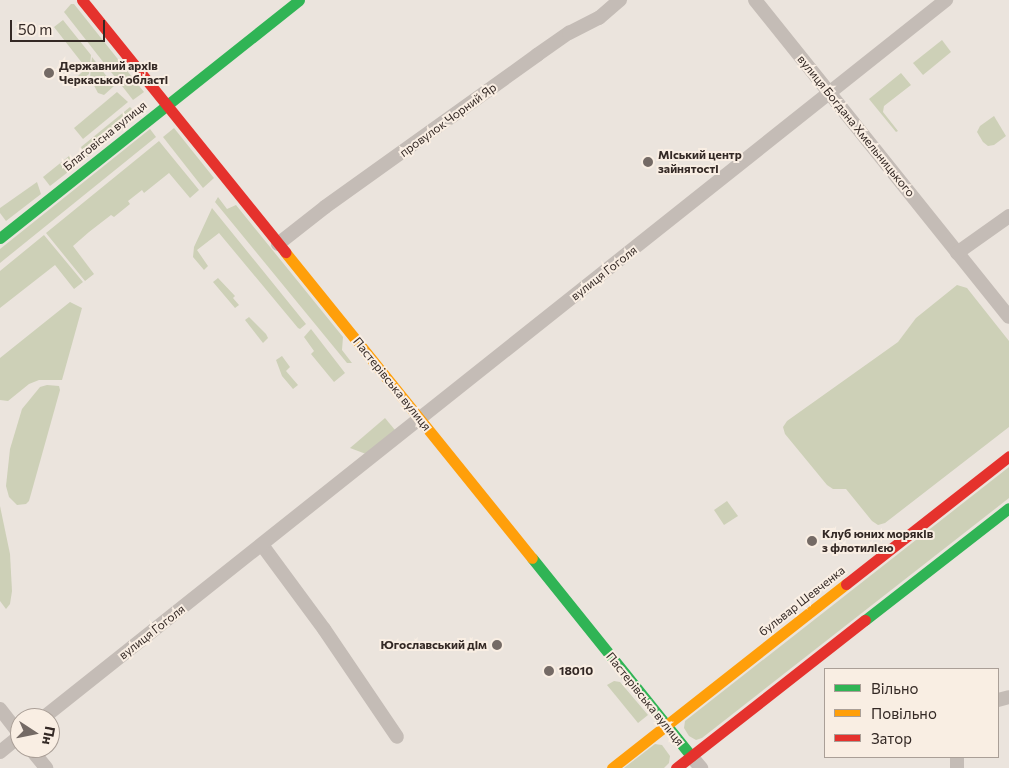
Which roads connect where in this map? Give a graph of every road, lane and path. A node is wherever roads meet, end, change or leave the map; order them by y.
1 (82, 0) edge
2 (299, 0) edge
3 (620, 0) edge
4 (755, 0) edge
5 (946, 0) edge
6 (829, 93) junction
7 (166, 105) junction
8 (1009, 216) edge
9 (0, 238) edge
10 (278, 244) junction
11 (957, 252) junction
12 (1009, 317) edge
13 (420, 419) junction
14 (1009, 456) edge
15 (1009, 508) edge
16 (262, 545) junction
17 (56, 708) edge
18 (0, 710) edge
19 (10, 722) edge
20 (666, 726) junction
21 (397, 738) dead end
22 (10, 744) edge
23 (0, 752) edge
24 (691, 756) junction
25 (38, 758) edge
26 (46, 768) edge
27 (612, 768) edge
28 (676, 768) edge
29 (701, 768) edge

1 - 7 main road, Пастерівська вулиця
2 - 7 main road, Благовісна вулиця
3 - 10 street, провулок Чорний Яр
4 - 6 street, вулиця Богдана Хмельницького
5 - 6 street, вулиця Гоголя
6 - 11 street, вулиця Богдана Хмельницького
6 - 13 street, вулиця Гоголя
7 - 9 main road, Благовісна вулиця
7 - 10 main road, Пастерівська вулиця
8 - 11 street
10 - 13 main road, Пастерівська вулиця
11 - 12 street, вулиця Богдана Хмельницького
13 - 16 street, вулиця Гоголя
13 - 20 main road, Пастерівська вулиця
14 - 20 main road, бульвар Шевченка
15 - 24 main road
16 - 17 street, вулиця Гоголя
16 - 21 street
18 - 19 street
20 - 24 main road, Пастерівська вулиця
20 - 27 main road, бульвар Шевченка
22 - 23 street
24 - 28 main road
24 - 29 street, Пастерівська вулиця
25 - 26 street

